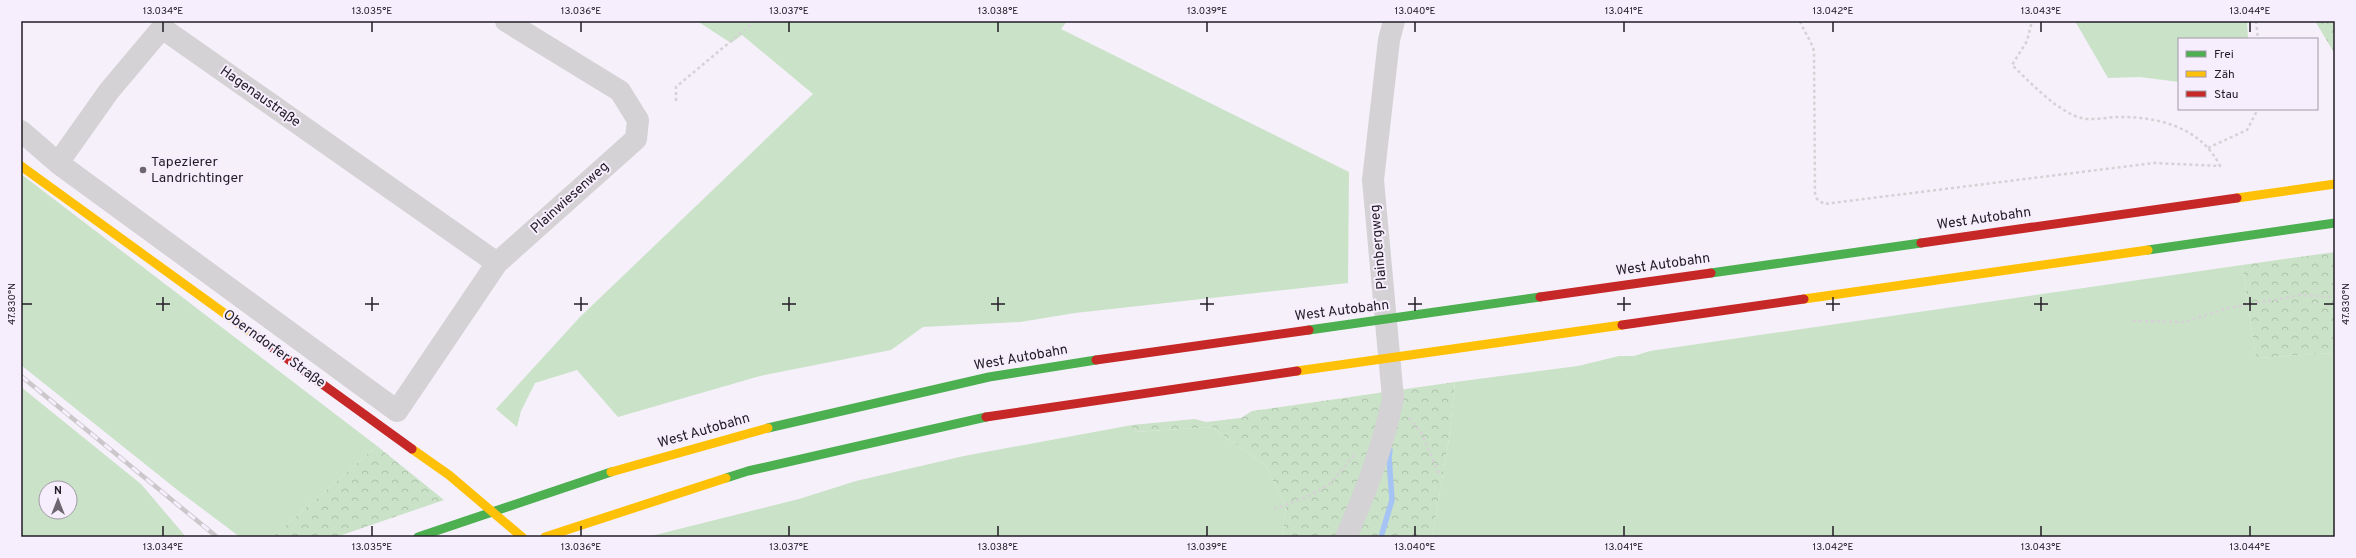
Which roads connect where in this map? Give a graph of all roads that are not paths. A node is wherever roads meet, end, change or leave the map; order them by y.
1 (506, 21) edge
2 (1394, 21) edge
3 (164, 25) edge
4 (21, 131) edge
5 (58, 163) junction
6 (21, 166) edge
7 (2335, 184) edge
8 (2335, 223) edge
9 (497, 263) junction
10 (397, 411) joint
11 (418, 537) edge
12 (522, 537) edge
13 (545, 537) edge
14 (1346, 537) edge

1 - 9 street, Plainwiesenweg
2 - 14 street, Plainbergweg
3 - 5 street, Hagenaustraße
3 - 9 street, Hagenaustraße
4 - 5 street, Oberndorfer Straße
5 - 10 street, Oberndorfer Straße
6 - 12 main road, Oberndorfer Straße
7 - 11 main road, West Autobahn
8 - 13 main road
9 - 10 street, Plainwiesenweg

